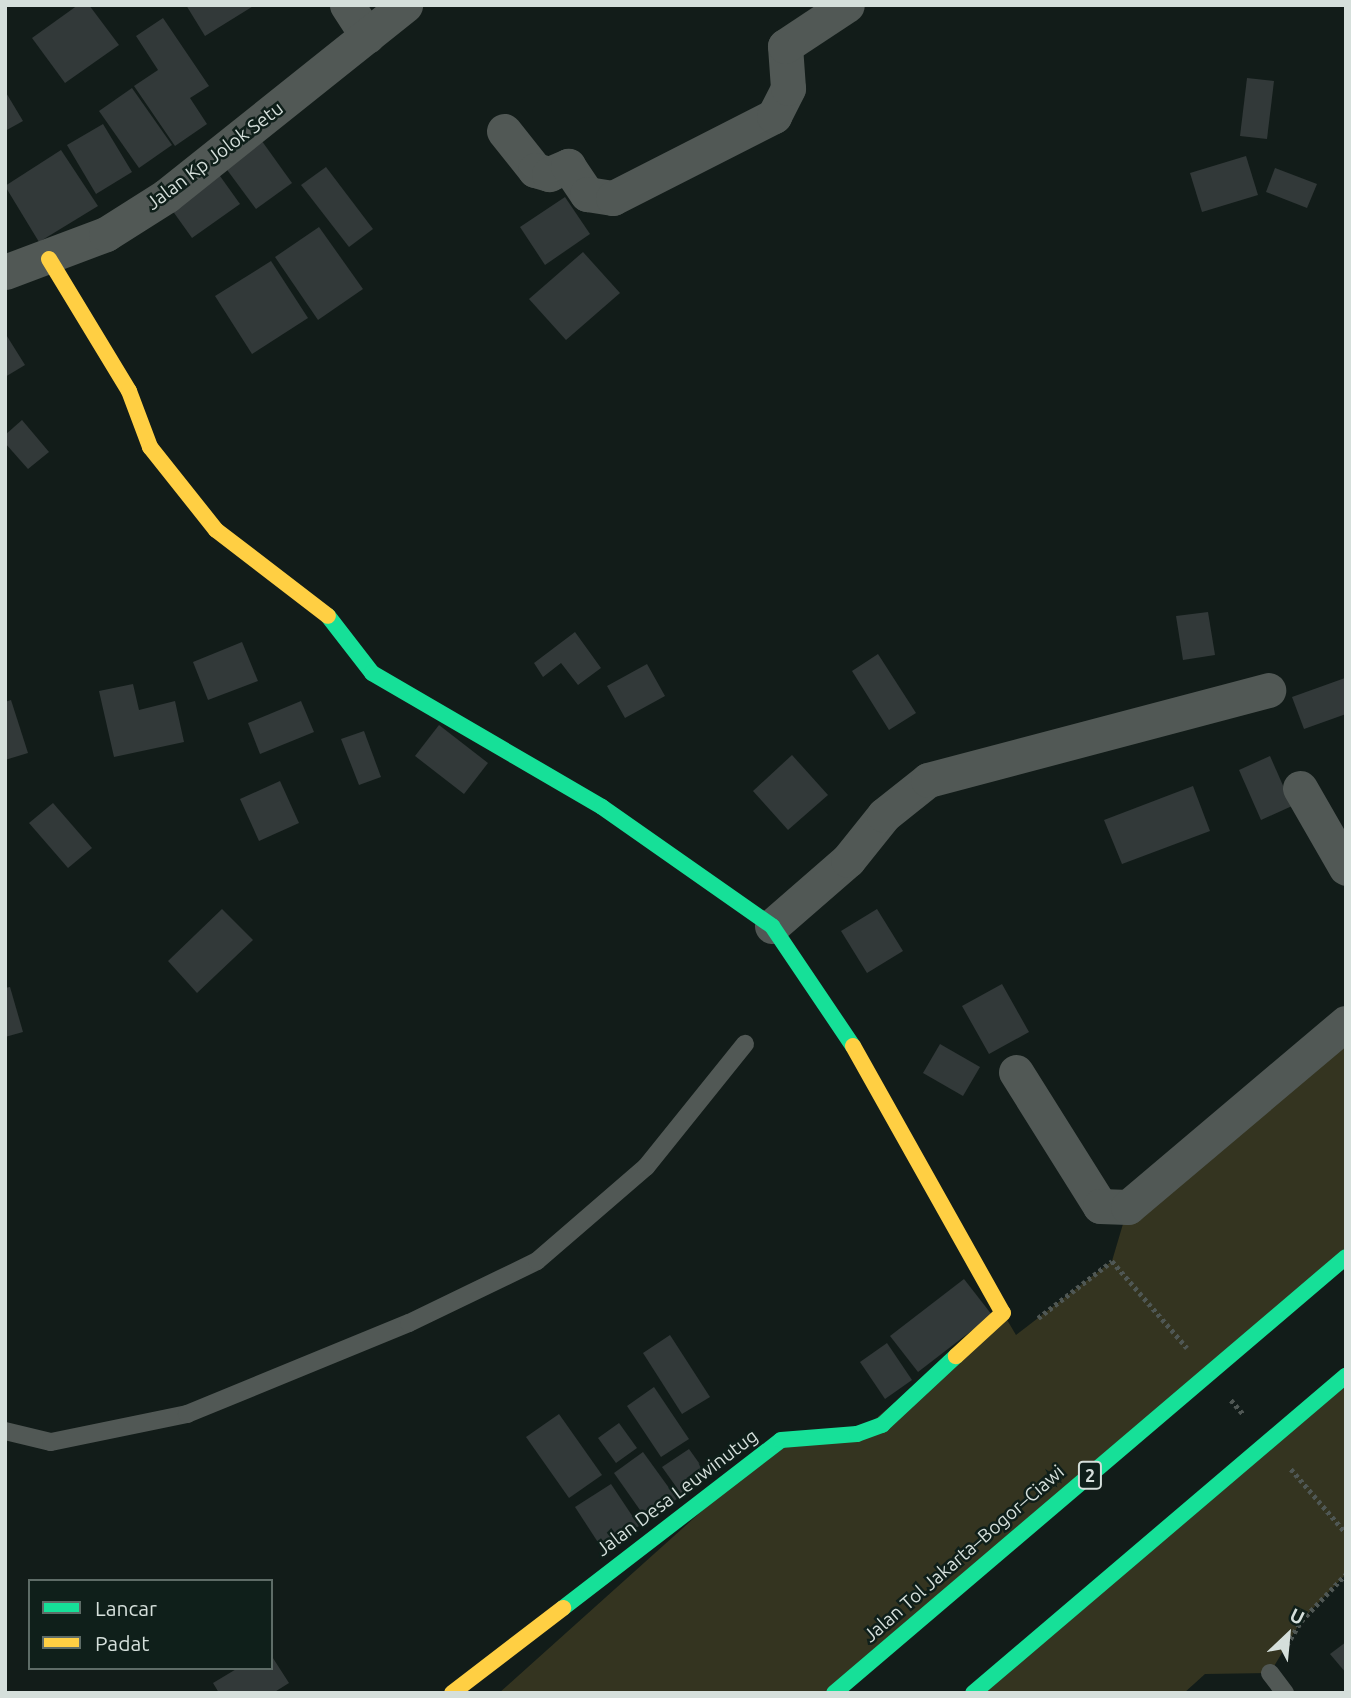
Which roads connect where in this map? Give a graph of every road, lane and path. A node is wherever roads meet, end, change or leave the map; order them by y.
1 (347, 5) edge
2 (405, 5) edge
3 (847, 5) edge
4 (367, 36) junction
5 (503, 131) dead end
6 (49, 259) junction
7 (5, 272) edge
8 (1268, 690) dead end
9 (1300, 788) dead end
10 (1346, 869) edge
11 (772, 926) junction
12 (1346, 1023) edge
13 (745, 1044) dead end
14 (1016, 1072) dead end
15 (1346, 1257) edge
16 (1112, 1261) dead end
17 (1003, 1313) junction
18 (1346, 1376) edge
19 (5, 1431) edge
20 (1346, 1574) edge
21 (1270, 1672) joint
22 (452, 1693) edge
23 (834, 1693) edge
24 (972, 1693) edge
25 (1284, 1693) edge

1 - 4 street
2 - 4 street, Jalan Kp Jolok Setu
3 - 5 street
4 - 6 street, Jalan Kp Jolok Setu
6 - 7 street, Jalan Kp Jolok Setu
6 - 11 main road
8 - 11 street
9 - 10 street
11 - 17 main road
12 - 14 street
13 - 19 lane
15 - 23 main road, Jalan Tol Jakarta–Bogor–Ciawi / 2
16 - 17 path
17 - 22 main road, Jalan Desa Leuwinutug
18 - 24 main road
20 - 21 path
21 - 25 lane

